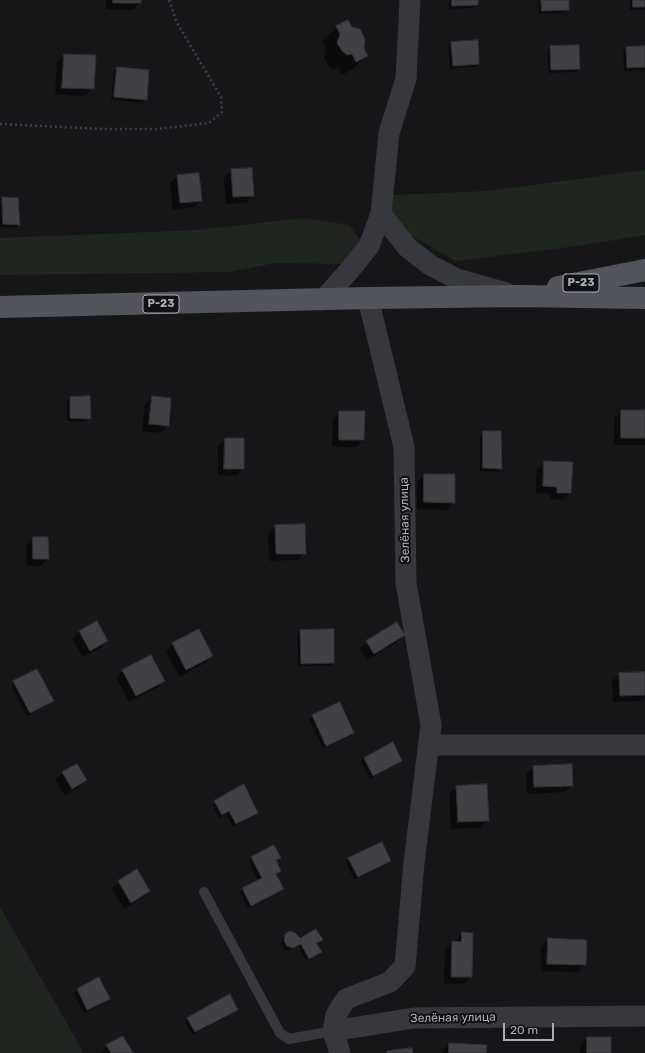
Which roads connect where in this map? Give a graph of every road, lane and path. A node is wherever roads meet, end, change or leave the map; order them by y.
1 (169, 0) edge
2 (410, 0) edge
3 (0, 124) edge
4 (381, 214) junction
5 (645, 270) edge
6 (518, 296) junction
7 (368, 298) junction
8 (645, 298) edge
9 (323, 300) junction
10 (0, 308) edge
11 (430, 745) junction
12 (645, 746) edge
13 (204, 892) dead end
14 (645, 1016) edge
15 (333, 1031) junction
16 (340, 1053) edge

1 - 3 path
2 - 4 street
4 - 6 street
4 - 9 street
5 - 6 main road, Р-23
6 - 7 main road, Р-23
6 - 8 main road
7 - 9 main road, Р-23
7 - 11 street, Зелёная улица
9 - 10 main road, Р-23
11 - 12 street
11 - 15 street, Зелёная улица
13 - 15 lane
14 - 15 street, Зелёная улица
15 - 16 street

